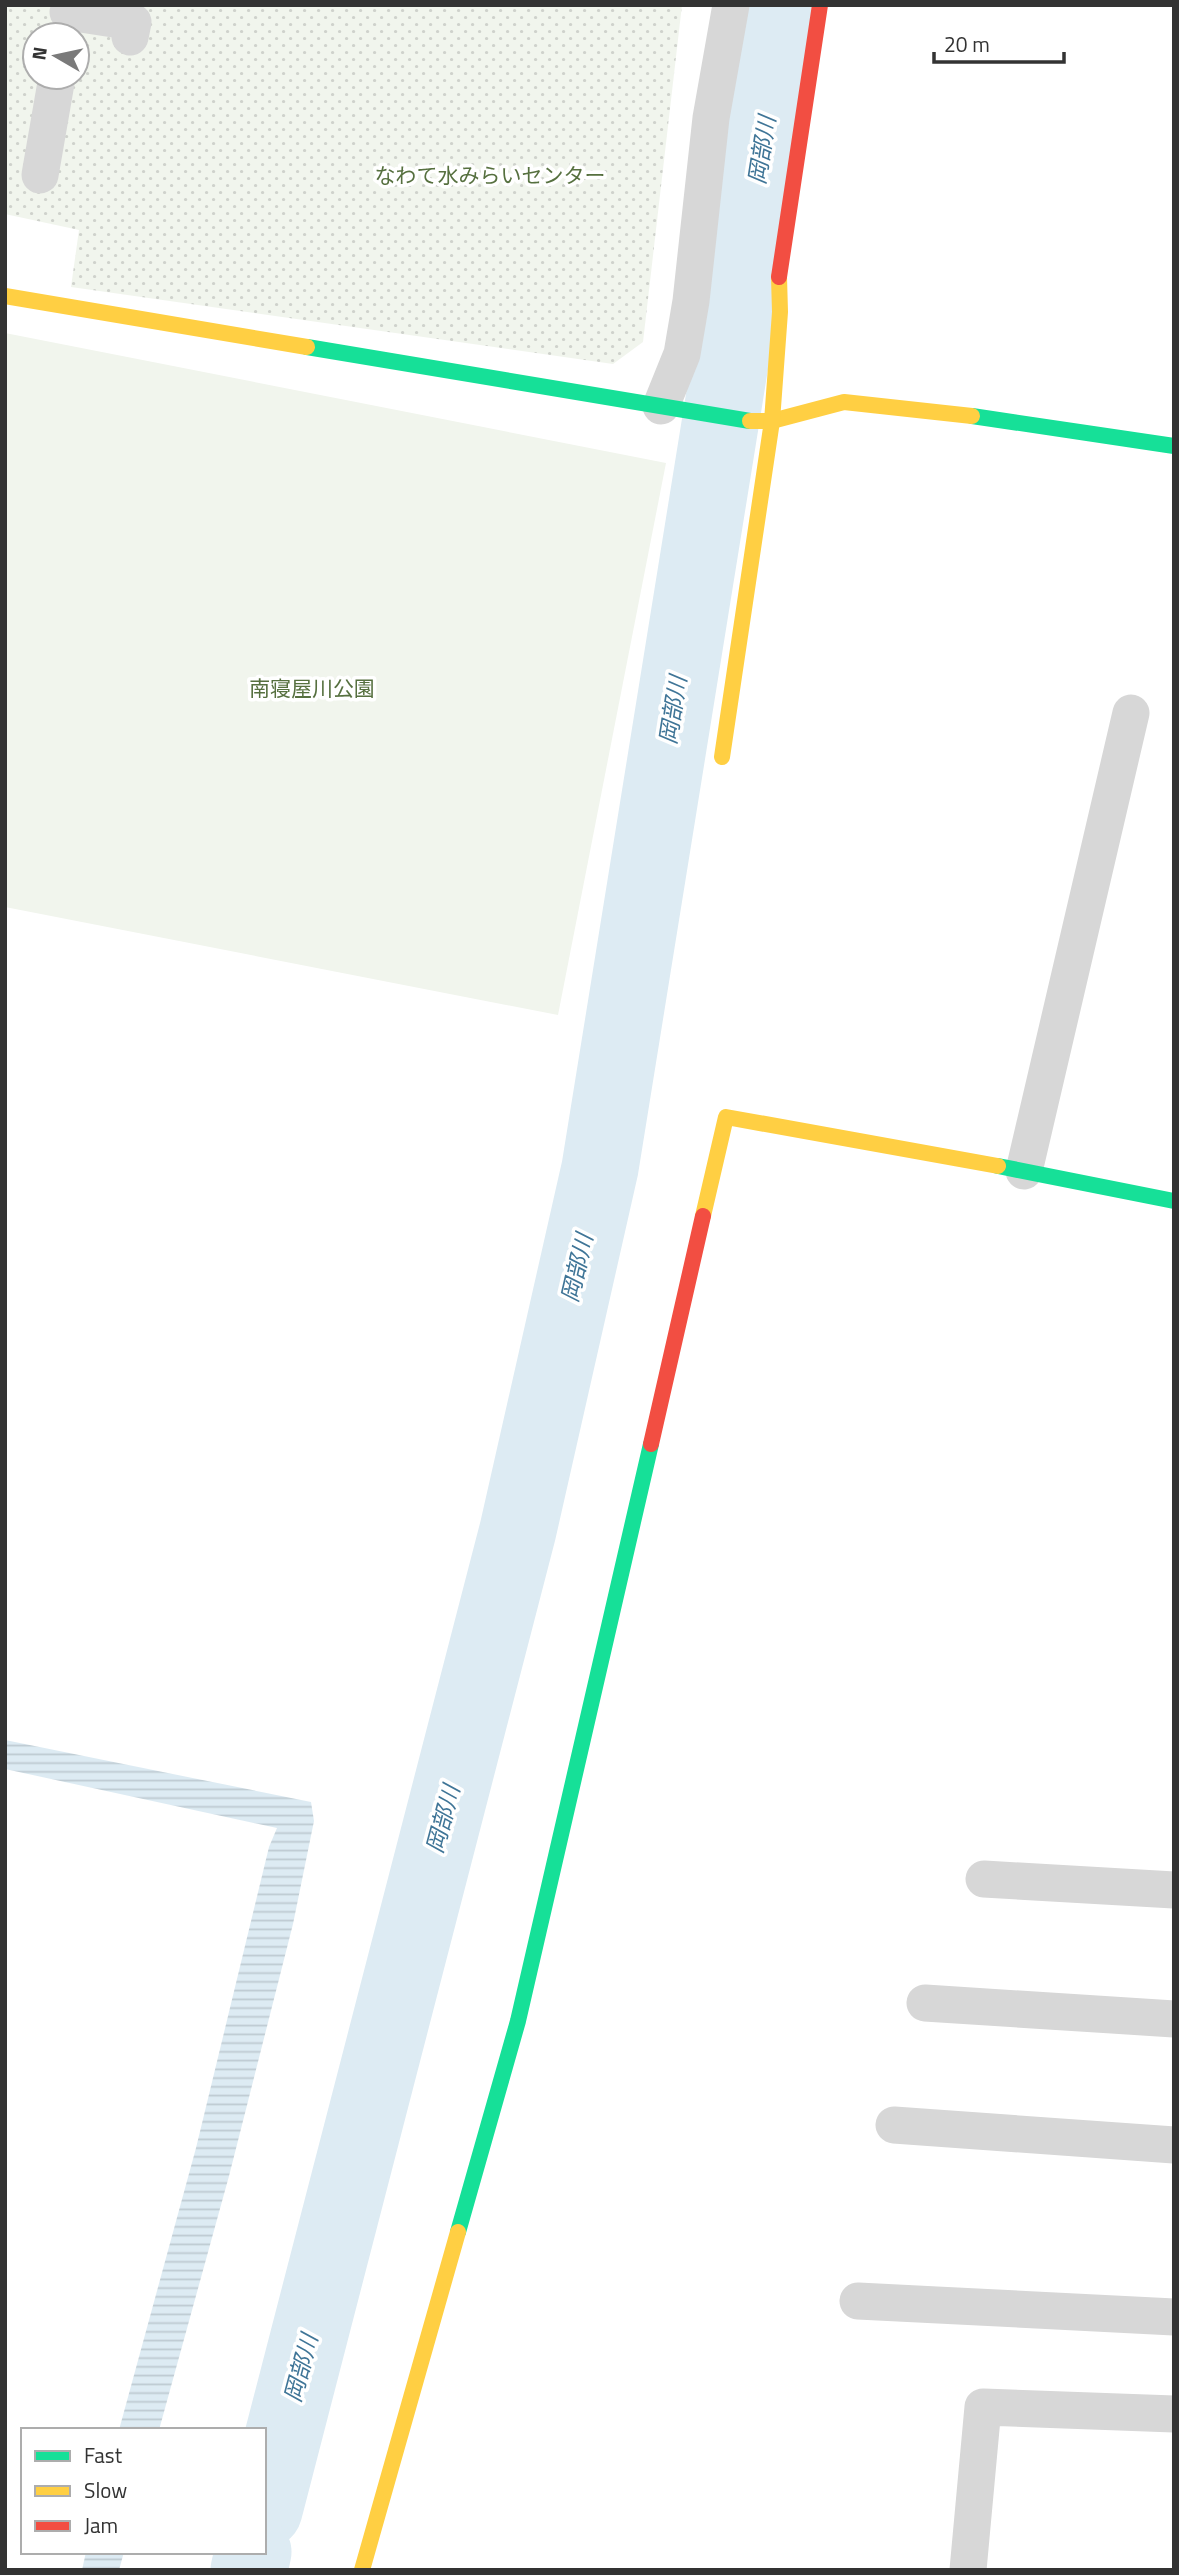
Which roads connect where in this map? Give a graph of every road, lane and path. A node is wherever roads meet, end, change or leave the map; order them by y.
1 (731, 5) edge
2 (821, 5) edge
3 (67, 17) edge
4 (130, 37) dead end
5 (55, 91) edge
6 (40, 175) dead end
7 (5, 296) edge
8 (675, 409) junction
9 (772, 421) junction
10 (1174, 446) edge
11 (1131, 713) dead end
12 (722, 757) dead end
13 (1024, 1171) junction
14 (1174, 1201) edge
15 (984, 1879) dead end
16 (1174, 1890) edge
17 (925, 2003) dead end
18 (1174, 2019) edge
19 (894, 2125) dead end
20 (1174, 2146) edge
21 (859, 2301) dead end
22 (1174, 2317) edge
23 (1174, 2414) edge
24 (362, 2570) edge
25 (968, 2570) edge

1 - 8 street
2 - 9 street
3 - 4 street
5 - 6 street
7 - 8 street
8 - 9 street
9 - 10 street
9 - 12 street
11 - 13 street
13 - 14 street
13 - 24 street
15 - 16 street
17 - 18 street
19 - 20 street
21 - 22 street
23 - 25 street

